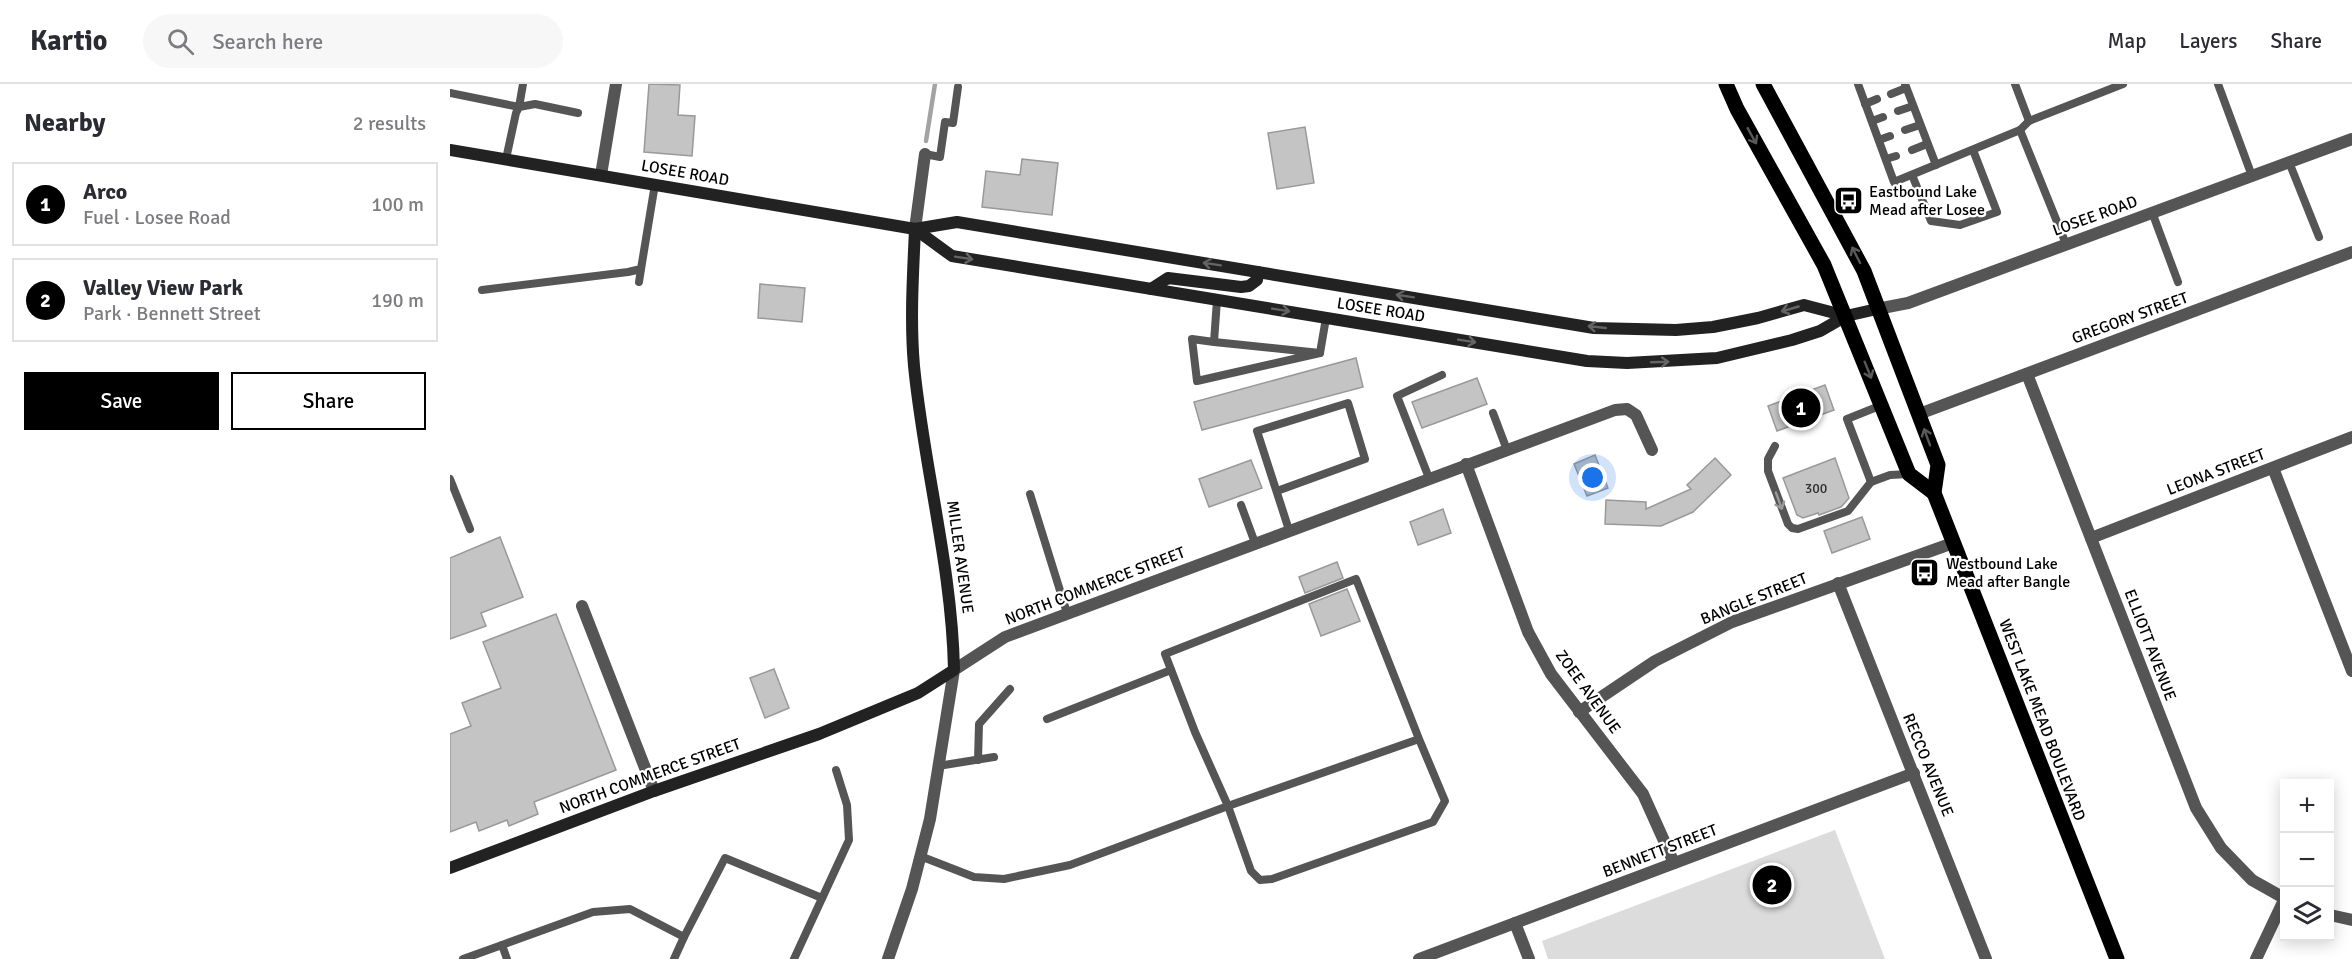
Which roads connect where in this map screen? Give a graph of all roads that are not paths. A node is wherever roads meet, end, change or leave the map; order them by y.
1 (523, 84) edge
2 (616, 84) edge
3 (1726, 84) edge
4 (1763, 84) edge
5 (1858, 84) edge
6 (2015, 84) edge
7 (2123, 84) edge
8 (2218, 84) edge
9 (1906, 86) edge
10 (958, 87) dead end
11 (450, 93) edge
12 (1892, 94) dead end
13 (1877, 99) dead end
14 (1865, 104) junction
15 (1913, 106) junction
16 (519, 107) junction
17 (1898, 111) dead end
18 (578, 113) dead end
19 (1883, 117) dead end
20 (1872, 121) junction
21 (2029, 121) junction
22 (1920, 125) junction
23 (1905, 130) dead end
24 (2020, 130) junction
25 (1890, 136) dead end
26 (2352, 139) edge
27 (1879, 140) junction
28 (1927, 144) junction
29 (450, 150) edge
30 (1912, 150) dead end
31 (1973, 150) junction
32 (925, 154) joint
33 (1896, 156) dead end
34 (506, 159) junction
35 (1886, 159) junction
36 (2289, 162) junction
37 (1936, 165) junction
38 (601, 175) junction
39 (1912, 175) junction
40 (2252, 176) junction
41 (655, 184) junction
42 (2152, 212) junction
43 (915, 229) junction
44 (2319, 237) dead end
45 (2066, 244) junction
46 (2352, 252) edge
47 (641, 269) junction
48 (1258, 272) junction
49 (639, 282) dead end
50 (2178, 282) dead end
51 (1151, 289) junction
52 (482, 290) dead end
53 (1216, 300) junction
54 (1877, 309) junction
55 (1846, 316) junction
56 (1326, 318) junction
57 (1214, 342) junction
58 (1320, 353) junction
59 (2027, 374) junction
60 (1442, 375) dead end
61 (1882, 405) junction
62 (1493, 413) dead end
63 (1919, 414) junction
64 (2352, 437) edge
65 (1775, 446) dead end
66 (1507, 450) junction
67 (1652, 450) dead end
68 (1466, 465) junction
69 (2273, 468) junction
70 (1909, 474) junction
71 (1429, 478) junction
72 (450, 479) edge
73 (1871, 482) junction
74 (1276, 491) junction
75 (1934, 493) junction
76 (1030, 494) dead end
77 (1240, 505) dead end
78 (470, 529) dead end
79 (1289, 530) junction
80 (2091, 538) junction
81 (1255, 543) junction
82 (1953, 543) junction
83 (1838, 583) junction
84 (582, 606) dead end
85 (1067, 613) junction
86 (954, 670) junction
87 (1171, 670) junction
88 (2352, 671) edge
89 (1010, 689) dead end
90 (1579, 712) junction
91 (1047, 719) dead end
92 (1419, 739) junction
93 (994, 757) dead end
94 (978, 760) junction
95 (938, 766) junction
96 (836, 770) dead end
97 (1914, 773) junction
98 (654, 791) junction
99 (1228, 806) junction
100 (920, 856) junction
101 (1674, 863) junction
102 (450, 868) edge
103 (2280, 897) edge
104 (822, 898) junction
105 (2280, 908) edge
106 (2334, 916) edge
107 (2352, 920) edge
108 (1515, 923) junction
109 (684, 938) junction
110 (502, 945) junction
111 (464, 959) edge
112 (507, 959) edge
113 (674, 959) edge
114 (794, 959) edge
115 (888, 959) edge
116 (1419, 959) edge
117 (1529, 959) edge
118 (1986, 959) edge
119 (2117, 959) edge
120 (2256, 959) edge

1 - 16 lane
2 - 38 street
3 -> 55 main road
54 -> 4 main road, WEST LAKE MEAD BOULEVARD
5 - 14 lane
6 - 21 lane
7 - 21 lane
8 - 40 lane
9 - 12 lane
9 - 15 lane
10 - 32 lane
11 - 16 lane
13 - 14 lane
14 - 20 lane
15 - 17 lane
15 - 22 lane
16 - 18 lane
16 - 34 lane
19 - 20 lane
20 - 27 lane
21 - 24 lane
22 - 23 lane
22 - 28 lane
24 - 31 lane
24 - 45 lane
25 - 27 lane
26 - 36 street, LOSEE ROAD
27 - 35 lane
28 - 30 lane
28 - 37 lane
29 - 34 main road, LOSEE ROAD
31 - 37 lane
31 - 39 lane
32 - 43 street, MILLER AVENUE
33 - 35 lane
34 - 38 main road, LOSEE ROAD
35 - 39 lane
36 - 40 street, LOSEE ROAD
36 - 44 lane
37 - 39 lane
38 - 41 main road, LOSEE ROAD
40 - 42 street, LOSEE ROAD
41 - 43 main road, LOSEE ROAD
41 - 47 lane
42 - 45 street, LOSEE ROAD
42 - 50 lane
48 -> 43 main road, LOSEE ROAD
43 -> 51 main road, LOSEE ROAD
43 - 86 main road, MILLER AVENUE
45 - 54 street, LOSEE ROAD
46 - 59 street, GREGORY STREET
47 - 49 lane
47 - 52 lane
48 - 51 main road
55 -> 48 main road, LOSEE ROAD
51 - 53 main road, LOSEE ROAD
53 -> 56 main road, LOSEE ROAD
53 - 57 lane
54 - 55 main road, LOSEE ROAD
54 - 63 main road, WEST LAKE MEAD BOULEVARD
56 -> 55 main road, LOSEE ROAD
55 -> 61 main road
56 - 58 lane
57 - 58 lane
57 - 58 lane
59 - 63 street, GREGORY STREET
59 - 80 street, ELLIOTT AVENUE
60 - 71 lane
61 - 70 main road
61 - 73 lane
62 - 66 lane
75 -> 63 main road, WEST LAKE MEAD BOULEVARD
64 - 69 street, LEONA STREET
65 -> 73 lane
66 - 67 street, NORTH COMMERCE STREET
66 - 68 street, NORTH COMMERCE STREET
68 - 71 street, NORTH COMMERCE STREET
68 - 90 street, ZOEE AVENUE
69 - 80 street, LEONA STREET
69 - 88 street
70 - 73 lane
70 - 75 main road
71 - 79 street, NORTH COMMERCE STREET
72 - 78 lane
74 - 74 lane
74 - 79 lane
75 - 82 main road, WEST LAKE MEAD BOULEVARD
76 - 85 lane
77 - 81 lane
79 - 81 street, NORTH COMMERCE STREET
80 - 103 street, ELLIOTT AVENUE
81 - 85 street, NORTH COMMERCE STREET
82 - 83 street, BANGLE STREET
82 - 119 main road, WEST LAKE MEAD BOULEVARD
83 - 90 street, BANGLE STREET
83 - 97 street, RECCO AVENUE
84 - 98 street
85 - 86 street, NORTH COMMERCE STREET
86 - 95 street, MILLER AVENUE
86 - 98 main road, NORTH COMMERCE STREET
87 - 91 lane
87 - 92 lane
87 - 99 lane
89 - 94 lane
90 - 101 street, ZOEE AVENUE
92 - 99 lane
92 - 99 lane
93 - 94 lane
94 - 95 lane
95 - 100 street, MILLER AVENUE
96 - 104 lane
97 - 101 street, BENNETT STREET
97 - 118 street, RECCO AVENUE
98 - 102 main road, NORTH COMMERCE STREET
99 - 100 lane
100 - 115 street, MILLER AVENUE
101 - 108 street, BENNETT STREET
104 - 109 lane
104 - 114 lane
105 - 120 street
106 - 107 street
108 - 116 street, BENNETT STREET
108 - 117 street
109 - 110 lane
109 - 113 lane
110 - 111 lane
110 - 112 lane

